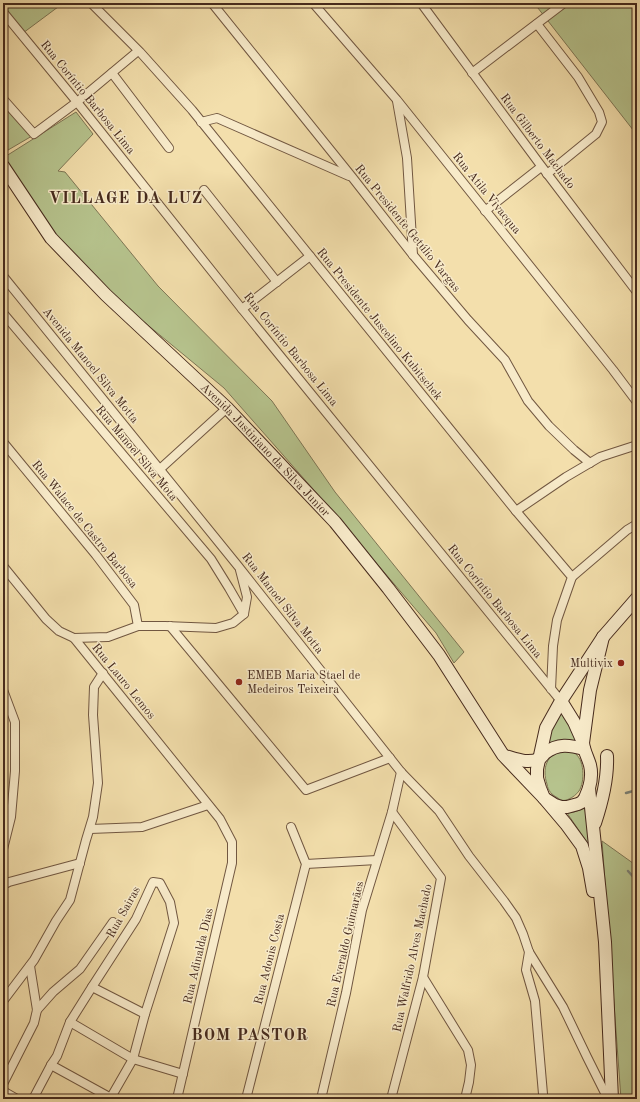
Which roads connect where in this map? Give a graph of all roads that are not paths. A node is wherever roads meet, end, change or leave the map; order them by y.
1 (91, 3) edge
2 (212, 3) edge
3 (313, 3) edge
4 (421, 3) edge
5 (564, 3) edge
6 (3, 12) edge
7 (536, 24) junction
8 (138, 51) junction
9 (112, 73) junction
10 (472, 73) junction
11 (3, 99) edge
12 (397, 100) junction
13 (77, 102) junction
14 (202, 122) junction
15 (169, 148) dead end
16 (3, 166) edge
17 (541, 166) junction
18 (547, 174) junction
19 (352, 177) junction
20 (204, 190) dead end
21 (485, 211) junction
22 (310, 256) junction
23 (413, 256) junction
24 (3, 276) edge
25 (277, 282) junction
26 (637, 292) edge
27 (242, 309) junction
28 (3, 313) edge
29 (637, 402) edge
30 (227, 408) junction
31 (3, 442) edge
32 (637, 445) edge
33 (590, 463) junction
34 (160, 469) junction
35 (516, 511) junction
36 (637, 524) edge
37 (3, 566) edge
38 (238, 566) junction
39 (572, 577) junction
40 (637, 598) edge
41 (244, 614) junction
42 (138, 626) junction
43 (170, 626) junction
44 (603, 637) junction
45 (74, 638) junction
46 (103, 673) junction
47 (550, 689) junction
48 (3, 690) edge
49 (561, 701) junction
50 (583, 746) junction
51 (503, 755) junction
52 (607, 756) dead end
53 (390, 758) junction
54 (540, 759) junction
55 (401, 772) junction
56 (590, 788) junction
57 (544, 798) junction
58 (208, 805) junction
59 (392, 812) junction
60 (220, 819) joint
61 (291, 827) dead end
62 (594, 828) junction
63 (90, 829) junction
64 (3, 849) edge
65 (377, 860) junction
66 (80, 863) junction
67 (306, 864) junction
68 (3, 885) edge
69 (113, 922) dead end
70 (605, 942) junction
71 (528, 952) junction
72 (30, 966) junction
73 (423, 977) junction
74 (92, 987) junction
75 (3, 1001) edge
76 (37, 1010) junction
77 (145, 1014) junction
78 (70, 1022) junction
79 (133, 1059) junction
80 (51, 1065) junction
81 (184, 1074) junction
82 (3, 1084) edge
83 (5, 1094) edge
84 (111, 1098) edge
85 (16, 1099) edge
86 (33, 1099) edge
87 (177, 1099) edge
88 (246, 1099) edge
89 (321, 1099) edge
90 (392, 1099) edge
91 (465, 1099) edge
92 (542, 1099) edge
93 (608, 1099) edge
94 (612, 1099) edge

1 - 8 street, Rua Presidente Juscelino Kubitschek
2 - 19 street, Rua Presidente Getúlio Vargas
3 - 12 street, Rua Atila Vivacqua
4 - 10 street, Rua Gilberto Machado
5 - 7 street
6 - 13 street, Rua Coríntio Barbosa Lima
7 - 10 street
7 - 18 street
8 - 9 street
8 - 14 street, Rua Presidente Juscelino Kubitschek
9 - 13 street
9 - 15 street
10 - 17 street, Rua Gilberto Machado
11 - 13 street
12 - 21 street, Rua Atila Vivacqua
12 - 23 street
13 - 27 street, Rua Coríntio Barbosa Lima
14 - 19 street
14 - 22 street, Rua Presidente Juscelino Kubitschek
16 - 30 main road, Avenida Justiniano da Silva Junior
17 - 18 street, Rua Gilberto Machado
17 - 21 street
18 - 26 street, Rua Gilberto Machado
19 - 23 street, Rua Presidente Getúlio Vargas
20 - 25 street
21 - 29 street, Rua Atila Vivacqua
22 - 25 street
22 - 35 street, Rua Presidente Juscelino Kubitschek
23 - 33 street, Rua Presidente Getúlio Vargas
24 - 34 street, Avenida Manoel Silva Motta
25 - 27 street
27 - 47 street, Rua Coríntio Barbosa Lima
28 - 41 street, Rua Manoel Silva Mota
30 - 34 street
30 - 51 main road, Avenida Justiniano da Silva Junior
31 - 42 street, Rua Walace de Castro Barbosa
32 - 33 street
33 - 35 street
34 - 38 street, Rua Manoel Silva Motta
35 - 39 street, Rua Presidente Juscelino Kubitschek
36 - 39 street
37 - 45 street, Rua Lauro Lemos
38 - 41 street
38 - 53 street, Rua Manoel Silva Motta
39 - 47 street
40 - 44 main road
41 - 43 street
42 - 43 street
42 - 45 street
43 - 53 street
44 - 49 main road
44 - 50 main road
45 - 46 street, Rua Lauro Lemos
46 - 58 street, Rua Lauro Lemos
46 - 63 street
47 - 49 street, Rua Coríntio Barbosa Lima
48 - 64 street
49 - 50 main road
49 - 54 main road
50 - 54 main road
50 - 56 main road
51 - 54 main road
51 - 57 main road, Avenida Justiniano da Silva Junior
52 - 62 main road
53 - 55 street, Rua Manoel Silva Motta
54 - 57 main road
55 - 59 street, Rua Everaldo Guimarães
55 - 71 street, Rua Manoel Silva Motta
56 - 57 main road
56 - 62 main road
57 - 70 main road, Avenida Justiniano da Silva Junior
58 - 60 street, Rua Lauro Lemos
58 - 63 street
59 - 65 street, Rua Everaldo Guimarães
59 - 73 street, Rua Walfrido Alves Machado
60 - 81 street, Rua Adinalda Dias
61 - 67 street
62 - 70 main road
63 - 66 street
65 - 67 street
65 - 89 street, Rua Everaldo Guimarães
66 - 68 street
66 - 72 street
67 - 88 street, Rua Adonis Costa
69 - 76 street
70 - 94 main road
71 - 92 street
71 - 93 street
72 - 75 street
72 - 76 street
73 - 90 street, Rua Walfrido Alves Machado
73 - 91 street
74 - 77 street
74 - 77 street, Rua Sairas
74 - 78 street, Rua Sairas
76 - 82 street
77 - 79 street, Rua Sairas
78 - 79 street
78 - 80 street, Rua Sairas
79 - 81 street
79 - 84 street, Rua Sairas
80 - 84 street
80 - 86 street, Rua Sairas
81 - 87 street, Rua Adinalda Dias
83 - 85 street

